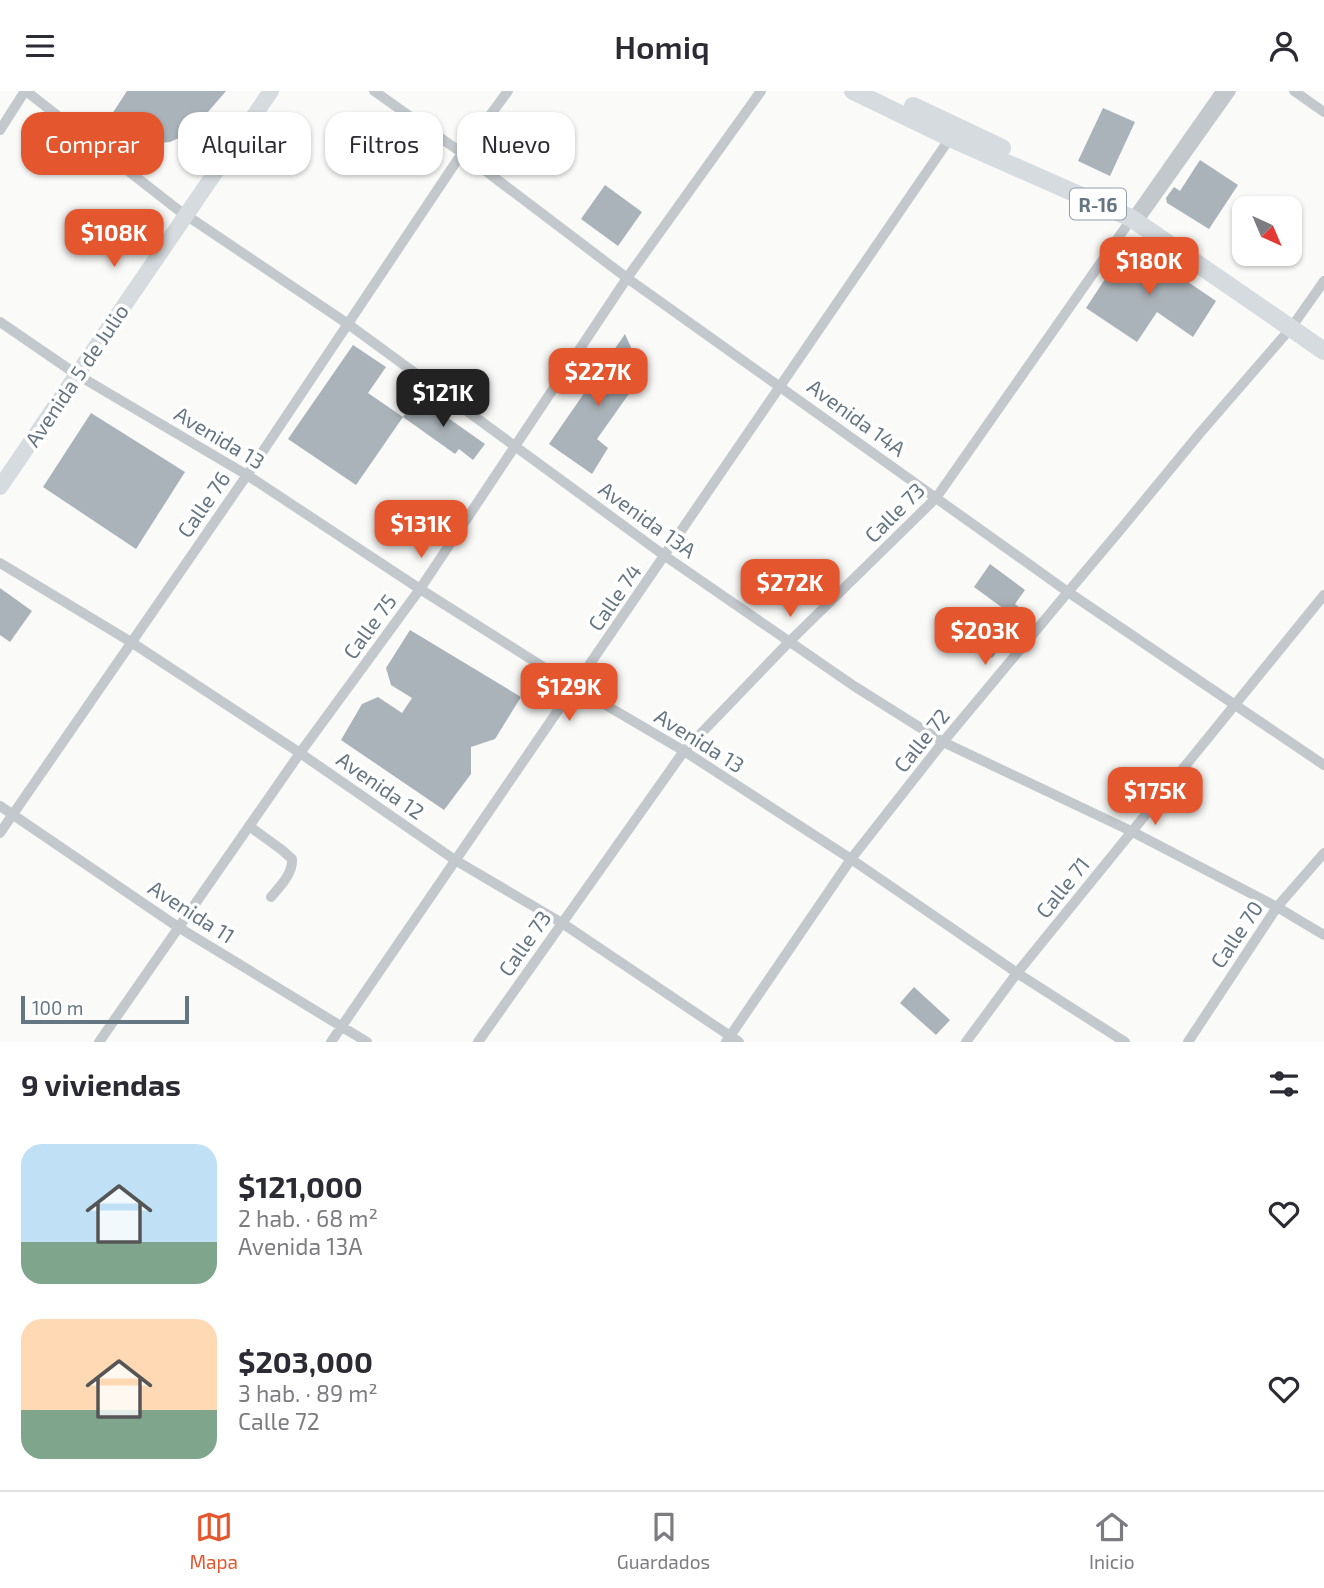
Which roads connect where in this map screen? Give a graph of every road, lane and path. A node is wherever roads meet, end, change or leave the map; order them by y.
1 (25, 91) edge
2 (258, 91) edge
3 (271, 91) edge
4 (373, 91) edge
5 (508, 91) edge
6 (761, 91) edge
7 (853, 91) edge
8 (880, 91) edge
9 (1221, 91) edge
10 (1231, 91) edge
11 (1294, 91) edge
12 (492, 112) edge
13 (1324, 112) edge
14 (0, 130) edge
15 (950, 138) junction
16 (457, 150) edge
17 (457, 160) edge
18 (491, 175) edge
19 (182, 212) junction
20 (1137, 216) junction
21 (627, 278) junction
22 (1324, 281) edge
23 (0, 321) edge
24 (1294, 323) junction
25 (348, 324) junction
26 (1324, 337) edge
27 (1324, 351) edge
28 (72, 372) junction
29 (780, 386) junction
30 (515, 446) junction
31 (0, 467) edge
32 (247, 475) junction
33 (0, 487) edge
34 (936, 498) junction
35 (665, 556) junction
36 (0, 563) edge
37 (420, 589) junction
38 (1068, 592) junction
39 (1324, 595) edge
40 (131, 642) junction
41 (789, 642) junction
42 (575, 687) junction
43 (1234, 704) junction
44 (943, 742) junction
45 (684, 751) junction
46 (300, 753) junction
47 (1324, 765) edge
48 (0, 806) edge
49 (12, 815) junction
50 (249, 826) junction
51 (1131, 831) junction
52 (0, 834) edge
53 (1324, 853) edge
54 (850, 859) junction
55 (455, 860) junction
56 (271, 897) dead end
57 (1277, 907) junction
58 (562, 923) junction
59 (178, 927) junction
60 (1324, 935) edge
61 (1017, 973) junction
62 (342, 1026) junction
63 (732, 1040) edge
64 (99, 1042) edge
65 (331, 1042) edge
66 (367, 1042) edge
67 (478, 1042) edge
68 (966, 1042) edge
69 (1125, 1042) edge
70 (1188, 1042) edge

1 - 14 street
1 - 19 street, Avenida 13A
2 - 19 main road, Avenida 5 de Julio
3 - 19 main road, Avenida 5 de Julio
4 - 16 street, Avenida 14A
5 - 12 street, Calle 76
6 - 21 street, Calle 75
7 - 15 main road, R-16
8 - 20 main road, R-16
9 - 20 street
10 - 20 street
11 - 13 street
15 - 20 main road, R-16
15 - 29 street, Calle 74
17 - 25 street, Calle 76
18 - 21 street, Avenida 14A
19 - 25 street, Avenida 13A
19 - 28 main road, Avenida 5 de Julio
20 - 24 main road, R-16
20 - 34 street, Calle 73
21 - 29 street, Avenida 14A
21 - 30 street, Calle 75
22 - 24 street, Calle 72
23 - 28 street, Avenida 13
24 - 26 main road, R-16
24 - 27 main road, R-16
24 - 38 street, Calle 72
25 - 30 street, Avenida 13A
25 - 32 street, Calle 76
28 - 31 main road, Avenida 5 de Julio
28 - 32 street, Avenida 13
28 - 33 main road, Avenida 5 de Julio
29 - 34 street, Avenida 14A
29 - 35 street, Calle 74
30 - 35 street, Avenida 13A
30 - 37 street, Calle 75
32 - 37 street, Avenida 13
32 - 40 street, Calle 76
34 - 38 street, Avenida 14A
34 - 41 street, Calle 73
35 - 41 street, Avenida 13A
35 - 42 street, Calle 74
36 - 40 street, Avenida 12
37 - 42 street, Avenida 13
37 - 46 street, Calle 75
38 - 43 street, Avenida 14A
38 - 44 street, Calle 72
39 - 43 street, Calle 71
40 - 46 street, Avenida 12
40 - 49 street, Calle 76
41 - 44 street, Avenida 13A
41 - 45 street, Calle 73
42 - 45 street, Avenida 13
42 - 55 street, Calle 74
43 - 47 street, Avenida 14A
43 - 51 street, Calle 71
44 - 51 street, Avenida 13A
44 - 54 street, Calle 72
45 - 54 street, Avenida 13
45 - 58 street, Calle 73
46 - 50 street, Calle 75
46 - 55 street, Avenida 12
48 - 49 street, Avenida 11
49 - 52 street, Calle 76
49 - 59 street, Avenida 11
50 - 56 street
50 - 59 street, Calle 75
51 - 57 street, Avenida 13A
51 - 61 street, Calle 71
53 - 57 street, Calle 70
54 - 61 street, Avenida 13
54 - 63 street, Calle 72
55 - 58 street, Avenida 12
55 - 62 street, Calle 74
57 - 60 street, Avenida 13A
57 - 70 street, Calle 70
58 - 63 street, Avenida 12
58 - 67 street, Calle 73
59 - 62 street, Avenida 11
59 - 64 street, Calle 75
61 - 68 street, Calle 71
61 - 69 street, Avenida 13
62 - 65 street, Calle 74
62 - 66 street, Avenida 11

